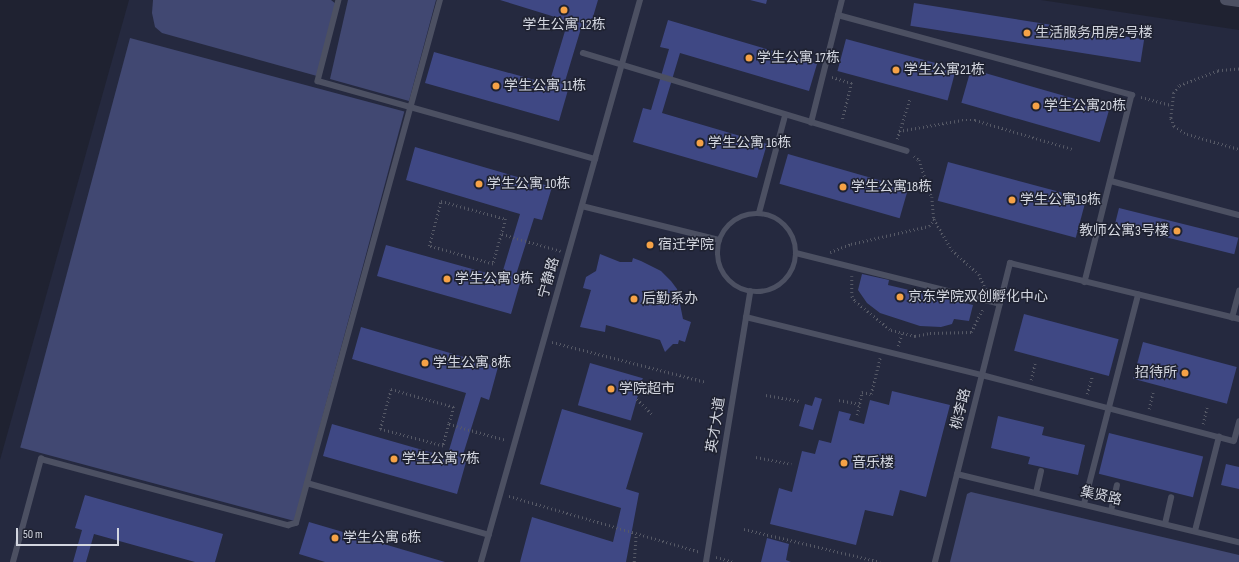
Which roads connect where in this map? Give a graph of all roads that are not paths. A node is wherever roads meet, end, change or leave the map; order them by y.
1 (340, 0) edge
2 (440, 0) edge
3 (640, 0) edge
4 (842, 0) edge
5 (1225, 0) edge
6 (1239, 2) edge
7 (838, 16) junction
8 (583, 53) dead end
9 (622, 65) junction
10 (411, 107) junction
11 (785, 116) junction
12 (811, 123) junction
13 (907, 151) road end
14 (595, 159) junction
15 (1110, 181) junction
16 (582, 206) junction
17 (759, 213) junction
18 (1239, 215) edge
19 (719, 240) junction
20 (796, 253) junction
21 (1085, 282) junction
22 (1239, 291) edge
23 (750, 292) junction
24 (1138, 295) junction
25 (1000, 304) junction
26 (746, 317) junction
27 (1232, 318) junction
28 (1239, 319) edge
29 (982, 375) junction
30 (1109, 408) junction
31 (1239, 422) edge
32 (1219, 437) junction
33 (1237, 442) edge
34 (1041, 472) dead end
35 (958, 474) junction
36 (307, 482) junction
37 (1117, 486) dead end
38 (1036, 493) junction
39 (1171, 498) dead end
40 (1084, 504) junction
41 (1110, 511) junction
42 (1165, 524) junction
43 (1196, 531) junction
44 (489, 535) junction
45 (1239, 542) edge
46 (13, 562) edge
47 (481, 562) edge
48 (706, 562) edge
49 (936, 562) edge

1 - 10 lane
2 - 10 lane
3 - 9 lane, 宁静路
4 - 7 lane
5 - 6 street
7 - 12 lane
7 - 15 lane
8 - 9 lane
9 - 11 lane
9 - 14 lane, 宁静路
10 - 14 lane
10 - 36 lane
11 - 12 lane
11 - 17 lane
12 - 13 lane
14 - 16 lane, 宁静路
15 - 18 lane
15 - 21 lane
16 - 19 lane
16 - 44 lane, 宁静路
17 - 19 lane
17 - 20 lane
19 - 23 lane
20 - 23 lane
20 - 25 lane
21 - 24 lane
21 - 25 lane, 桃李路
22 - 27 lane
23 - 26 lane, 英才大道
24 - 27 lane
24 - 30 lane
25 - 29 lane, 桃李路
26 - 29 lane
26 - 48 lane, 英才大道
27 - 28 lane
29 - 30 lane
29 - 35 lane, 桃李路
30 - 32 lane
30 - 40 lane
31 - 33 lane
32 - 33 lane
32 - 43 lane
34 - 38 lane
35 - 38 lane, 集贤路
35 - 49 lane, 桃李路
36 - 44 lane
36 - 46 lane
37 - 41 lane
38 - 40 lane, 集贤路
39 - 42 lane
40 - 41 lane, 集贤路
41 - 42 lane, 集贤路
42 - 43 lane, 集贤路
43 - 45 lane, 集贤路
44 - 47 lane, 宁静路

